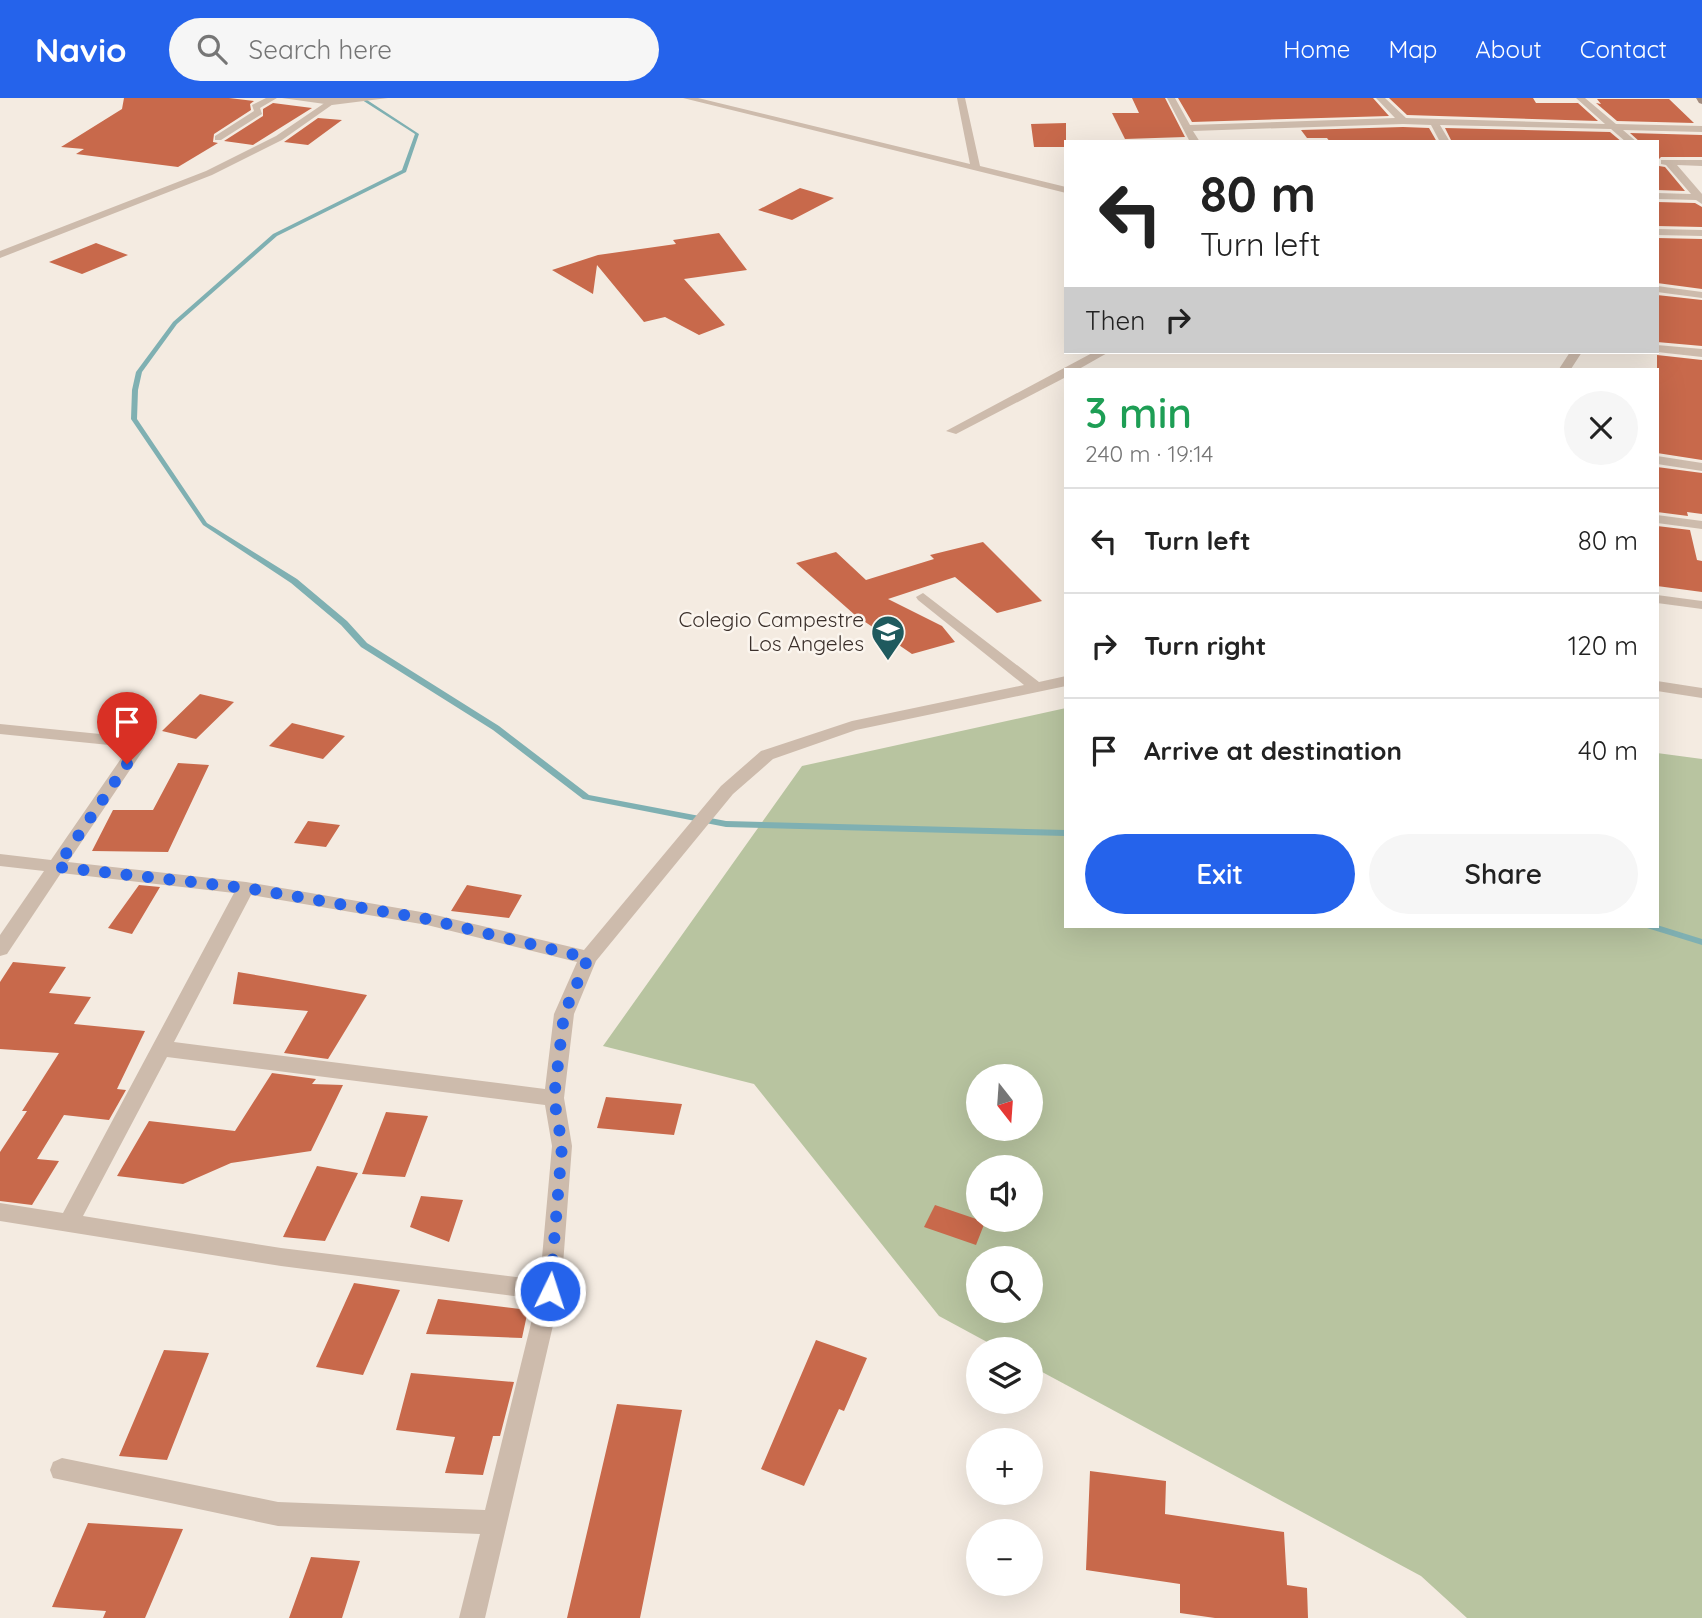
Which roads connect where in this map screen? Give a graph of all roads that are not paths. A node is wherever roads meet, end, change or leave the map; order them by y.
1 (273, 98) edge
2 (286, 98) edge
3 (384, 98) edge
4 (687, 98) edge
5 (961, 98) edge
6 (1171, 98) edge
7 (1380, 98) edge
8 (1580, 98) edge
9 (332, 102) junction
10 (1403, 121) junction
11 (1434, 122) junction
12 (1612, 125) junction
13 (1188, 128) junction
14 (1702, 129) edge
15 (218, 138) dead end
16 (1194, 140) edge
17 (1444, 140) edge
18 (1630, 140) edge
19 (1663, 162) edge
20 (1702, 163) edge
21 (976, 168) junction
22 (1064, 190) edge
23 (1659, 196) edge
24 (1701, 198) edge
25 (1659, 232) edge
26 (1702, 233) edge
27 (0, 255) edge
28 (1659, 289) edge
29 (1702, 295) edge
30 (1659, 348) edge
31 (1702, 353) edge
32 (1099, 354) edge
33 (1072, 368) edge
34 (1064, 372) edge
35 (952, 431) dead end
36 (1659, 460) edge
37 (1702, 467) edge
38 (1659, 519) edge
39 (1702, 525) edge
40 (923, 597) dead end
41 (1659, 599) edge
42 (1702, 605) edge
43 (1064, 681) edge
44 (1659, 686) edge
45 (1037, 687) junction
46 (1702, 693) edge
47 (0, 729) edge
48 (0, 860) edge
49 (57, 867) junction
50 (246, 888) junction
51 (0, 949) edge
52 (588, 958) junction
53 (159, 1048) junction
54 (554, 1098) junction
55 (0, 1212) edge
56 (68, 1224) junction
57 (550, 1291) junction
58 (62, 1470) dead end
59 (494, 1522) junction
60 (472, 1618) edge

1 - 15 street
2 - 9 street
3 - 9 street
4 - 21 street
5 - 21 street
6 - 13 street
7 - 10 street
8 - 12 street
9 - 27 street
10 - 11 street
10 - 13 street
11 - 12 street
11 - 17 street
12 - 14 street
12 - 18 street
13 - 16 street
19 - 20 street
19 - 24 street
21 - 22 street
23 - 24 street
25 - 26 street
28 - 29 street
30 - 31 street
32 - 33 street
34 - 35 street
36 - 37 street
38 - 39 street
40 - 45 street
41 - 42 street
43 - 45 street
44 - 46 street
45 - 52 street
47 - 49 street
48 - 49 street
49 - 50 street
49 - 51 street
50 - 52 street
50 - 53 street
52 - 54 street
53 - 54 street
53 - 56 street
54 - 57 street
55 - 56 street
56 - 57 street
57 - 59 street
58 - 59 street
59 - 60 street

